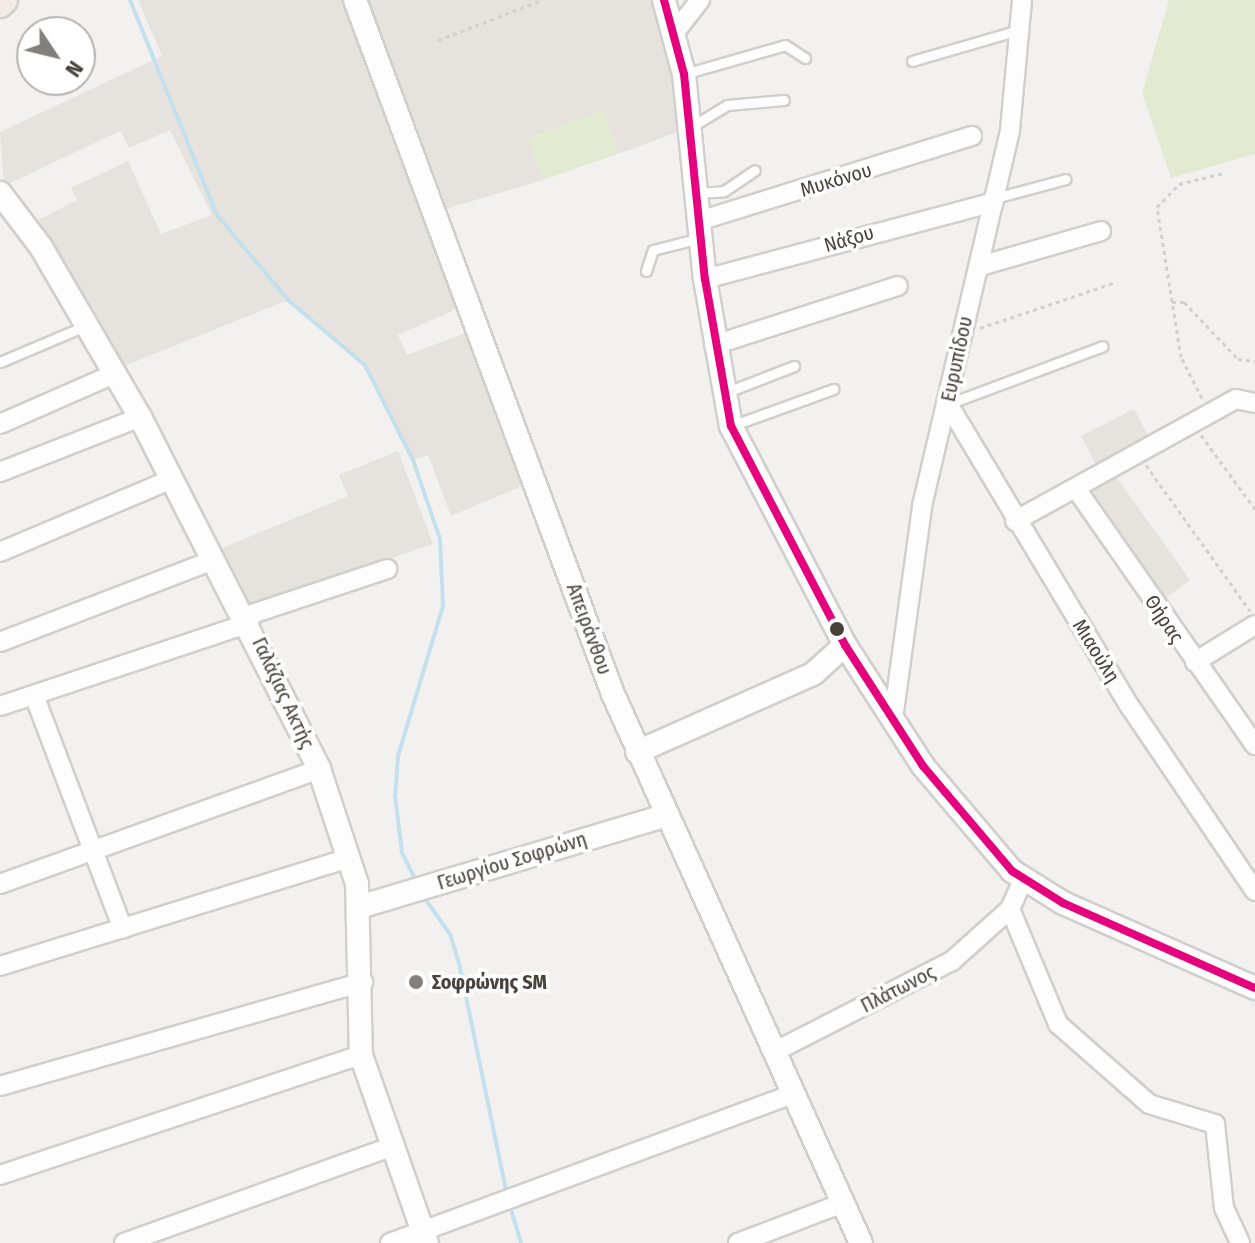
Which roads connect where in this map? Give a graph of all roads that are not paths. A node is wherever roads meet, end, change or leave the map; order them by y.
1 (355, 0) edge
2 (664, 0) edge
3 (1022, 0) edge
4 (704, 2) edge
5 (1019, 30) junction
6 (675, 32) junction
7 (805, 58) dead end
8 (912, 61) dead end
9 (684, 74) junction
10 (784, 100) dead end
11 (691, 127) junction
12 (972, 136) dead end
13 (755, 170) dead end
14 (1066, 179) dead end
15 (0, 193) edge
16 (695, 193) junction
17 (994, 200) junction
18 (699, 230) junction
19 (1101, 231) dead end
20 (980, 266) junction
21 (646, 271) dead end
22 (705, 279) junction
23 (898, 286) dead end
24 (88, 324) junction
25 (714, 345) junction
26 (1103, 346) dead end
27 (0, 362) edge
28 (794, 366) dead end
29 (116, 373) junction
30 (833, 389) dead end
31 (724, 393) junction
32 (1255, 403) edge
33 (948, 404) junction
34 (140, 417) junction
35 (0, 424) edge
36 (731, 426) junction
37 (0, 472) edge
38 (172, 479) junction
39 (1077, 490) junction
40 (1015, 521) junction
41 (0, 552) edge
42 (214, 560) junction
43 (387, 569) dead end
44 (248, 619) junction
45 (1255, 625) edge
46 (0, 642) edge
47 (845, 645) junction
48 (1195, 662) junction
49 (34, 695) junction
50 (0, 706) edge
51 (893, 719) junction
52 (1255, 745) edge
53 (637, 752) junction
54 (319, 769) junction
55 (664, 816) junction
56 (90, 853) junction
57 (349, 858) junction
58 (1023, 880) junction
59 (0, 884) edge
60 (1255, 891) edge
61 (359, 907) junction
62 (1010, 909) junction
63 (123, 929) junction
64 (0, 966) edge
65 (363, 982) junction
66 (1255, 988) edge
67 (774, 1052) junction
68 (361, 1055) junction
69 (0, 1086) edge
70 (793, 1094) junction
71 (391, 1147) junction
72 (0, 1175) edge
73 (843, 1203) junction
74 (424, 1237) edge
75 (124, 1243) edge
76 (390, 1243) edge
77 (738, 1243) edge
78 (861, 1243) edge
79 (1240, 1243) edge

1 - 53 street, Απειράνθου
2 - 6 street
3 - 5 street, Ευρυπίδου
4 - 6 street
5 - 8 lane
5 - 17 street, Ευρυπίδου
6 - 9 street
7 - 9 lane
9 - 11 street
10 - 11 lane
11 - 16 street
12 - 18 street, Μυκόνου
13 - 16 lane
14 - 17 lane
15 - 24 street, Γαλάζιας Ακτής
16 - 18 street
17 - 20 street, Ευρυπίδου
17 - 22 street, Νάξου
18 - 21 lane
18 - 22 street
19 - 20 street
20 - 33 street, Ευρυπίδου
22 - 25 street
23 - 25 street
24 - 27 lane
24 - 29 street, Γαλάζιας Ακτής
25 - 31 street
26 - 33 lane
28 - 31 lane
29 - 34 street, Γαλάζιας Ακτής
29 - 35 street
30 - 36 lane
31 - 36 street
32 - 39 street
33 - 40 street, Μιαούλη
33 - 51 street, Ευρυπίδου
34 - 37 street
34 - 38 street, Γαλάζιας Ακτής
36 - 47 street
38 - 41 street
38 - 42 street, Γαλάζιας Ακτής
39 - 40 street
39 - 48 street, Θήρας
40 - 60 street, Μιαούλη
42 - 44 street, Γαλάζιας Ακτής
42 - 46 street
43 - 44 street
44 - 49 street
44 - 54 street, Γαλάζιας Ακτής
45 - 48 street
47 - 51 street
47 - 53 street
48 - 52 street, Θήρας
49 - 50 street
49 - 56 street
51 - 58 street
53 - 55 street, Απειράνθου
54 - 56 street
54 - 57 street, Γαλάζιας Ακτής
55 - 61 street, Γεωργίου Σοφρώνη
55 - 67 street, Απειράνθου
56 - 59 street
56 - 63 street
57 - 61 street, Γαλάζιας Ακτής
57 - 63 street
58 - 62 street
58 - 66 street
61 - 65 street, Γαλάζιας Ακτής
62 - 67 street, Πλάτωνος
62 - 79 street
63 - 64 street
65 - 68 street, Γαλάζιας Ακτής
65 - 69 street
67 - 70 street, Απειράνθου
68 - 71 street, Γαλάζιας Ακτής
68 - 72 street
70 - 73 street, Απειράνθου
70 - 74 street
71 - 74 street, Γαλάζιας Ακτής
71 - 75 street
73 - 77 street
73 - 78 street, Απειράνθου
74 - 76 street

